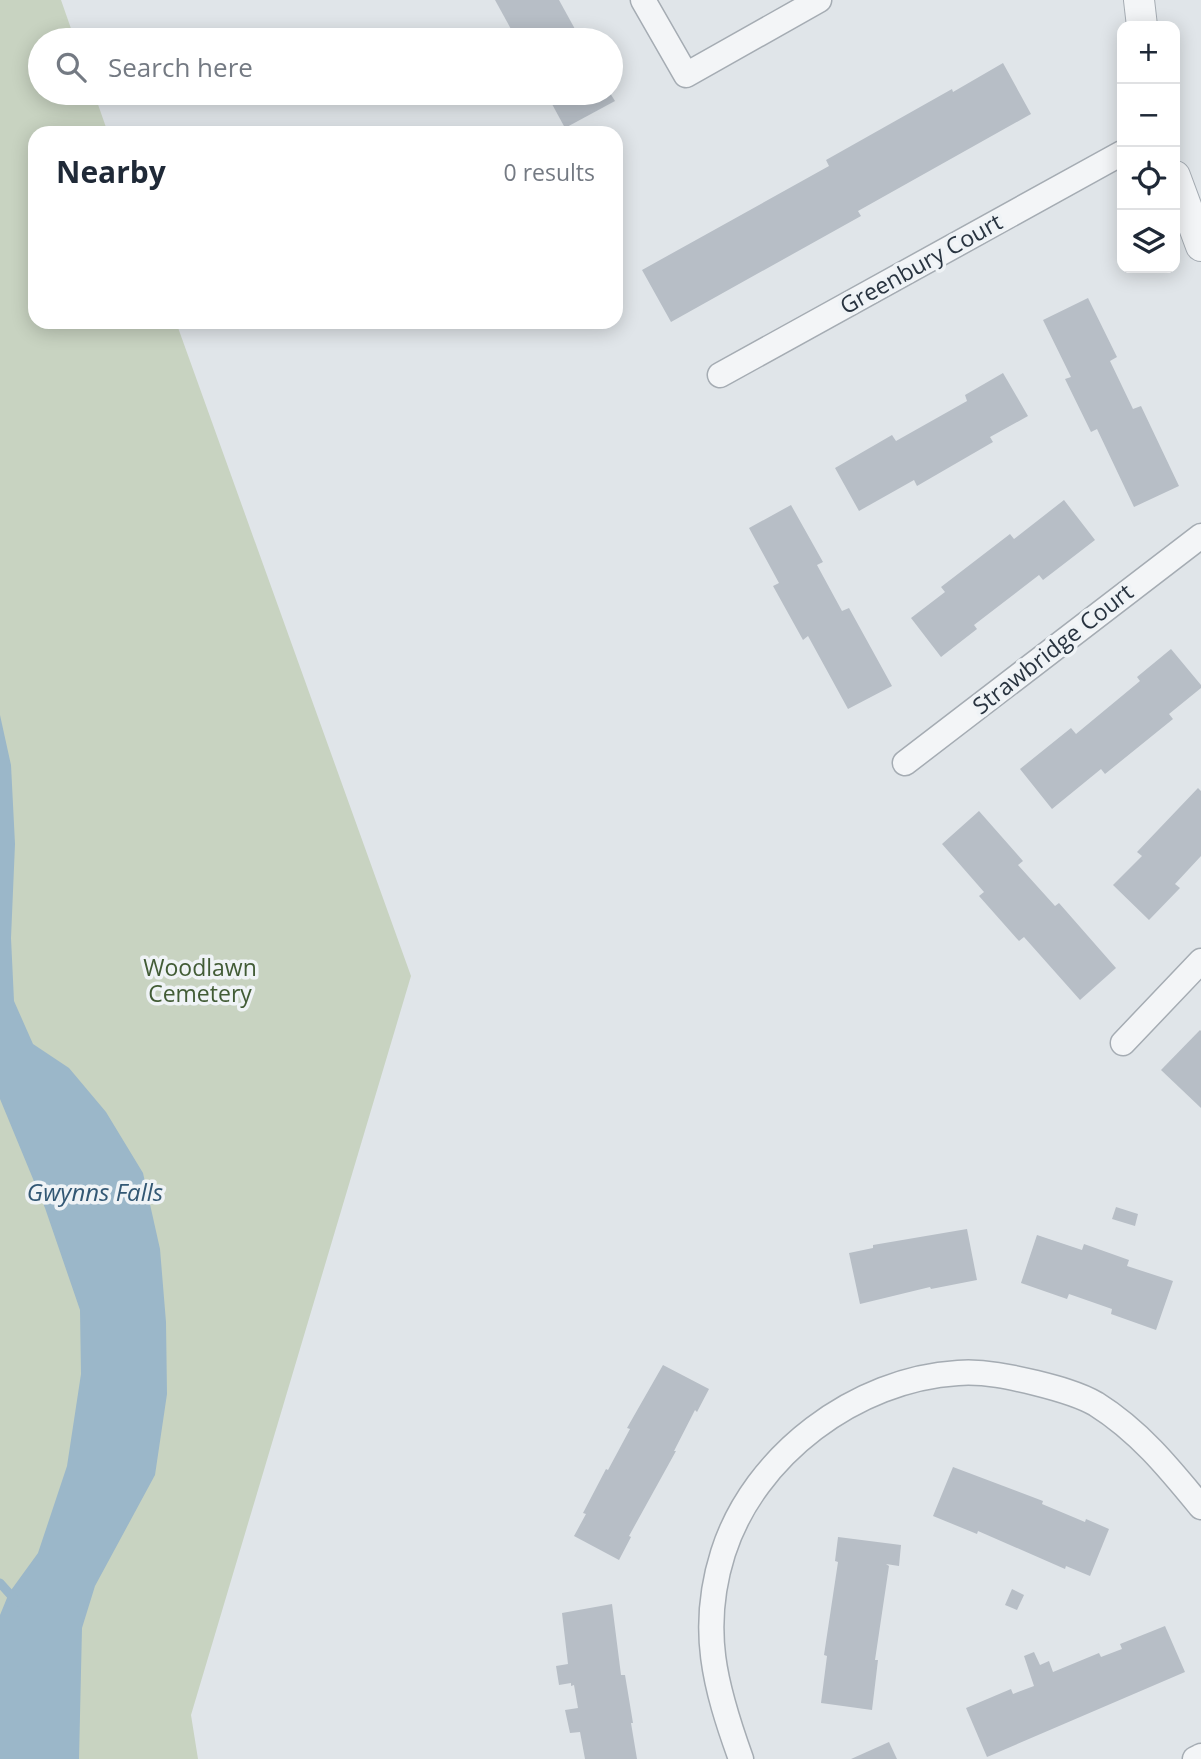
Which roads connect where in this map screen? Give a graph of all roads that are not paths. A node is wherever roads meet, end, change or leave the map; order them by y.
1 (643, 0) edge
2 (819, 0) edge
3 (1139, 0) edge
4 (1141, 21) edge
5 (1117, 156) edge
6 (1180, 189) edge
7 (1201, 246) edge
8 (720, 375) dead end
9 (1201, 536) edge
10 (905, 763) dead end
11 (1201, 961) edge
12 (1123, 1043) dead end
13 (1201, 1507) edge
14 (1201, 1756) edge
15 (741, 1759) edge
16 (1195, 1759) edge

1 - 2 street
3 - 4 street
5 - 8 street, Greenbury Court
6 - 7 street
9 - 10 street, Strawbridge Court
11 - 12 street
13 - 15 street
14 - 16 street

